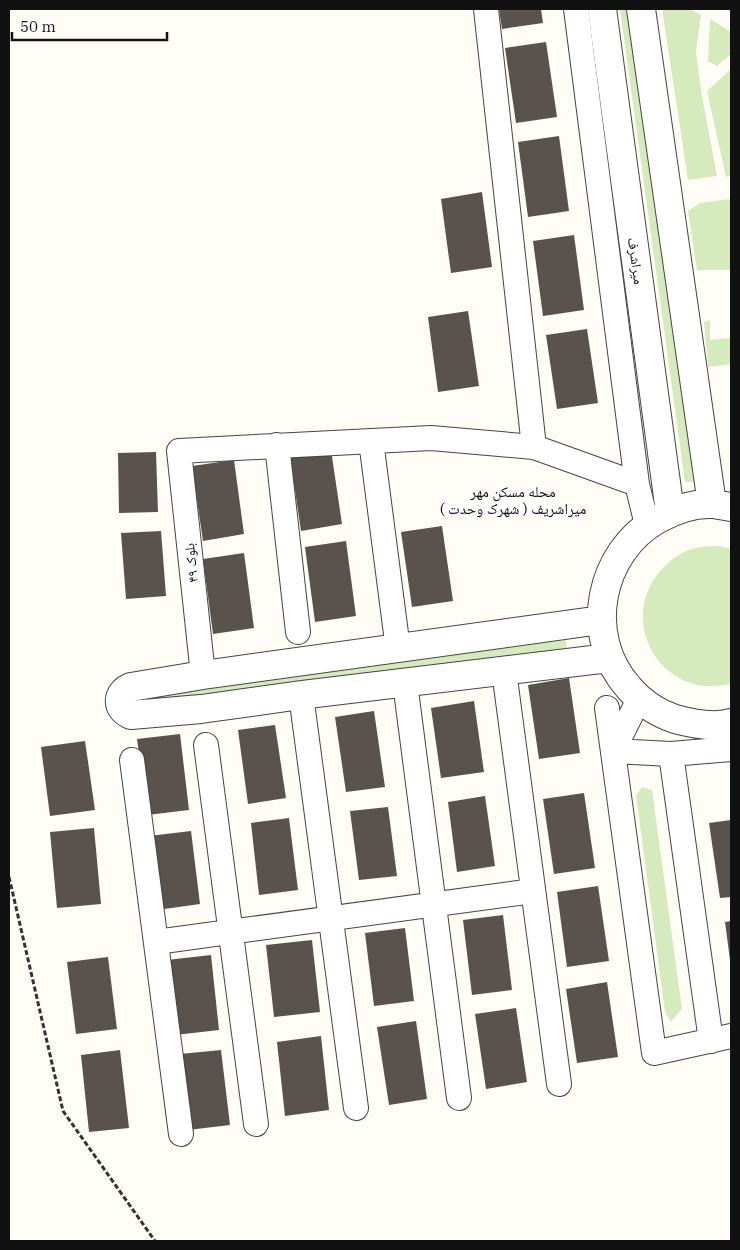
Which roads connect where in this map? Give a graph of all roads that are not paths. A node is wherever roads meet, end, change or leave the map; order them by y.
1 (486, 9) edge
2 (576, 9) edge
3 (602, 9) edge
4 (641, 9) edge
5 (372, 441) junction
6 (277, 446) junction
7 (534, 447) junction
8 (637, 484) junction
9 (722, 506) edge
10 (658, 519) junction
11 (601, 620) junction
12 (298, 632) dead end
13 (398, 649) junction
14 (609, 658) junction
15 (504, 671) junction
16 (203, 675) junction
17 (405, 683) junction
18 (301, 695) junction
19 (639, 699) junction
20 (606, 708) dead end
21 (731, 723) edge
22 (206, 745) dead end
23 (731, 749) edge
24 (613, 751) junction
25 (671, 754) junction
26 (132, 760) dead end
27 (534, 891) junction
28 (434, 905) junction
29 (331, 919) junction
30 (230, 932) junction
31 (156, 942) junction
32 (721, 1038) edge
33 (559, 1084) dead end
34 (459, 1098) dead end
35 (356, 1108) dead end
36 (256, 1124) dead end
37 (181, 1134) dead end

1 - 7 street
2 - 8 street
3 - 10 street, میراشرف
4 - 9 street
5 - 6 street
5 - 7 street
5 - 13 street
6 - 12 street
6 - 16 street, بلوک ۴۹
7 - 8 street
8 - 10 street
9 - 10 street
10 - 11 street
11 - 13 street
11 - 14 street
13 - 16 street
14 - 15 street
14 - 19 street
15 - 17 street
15 - 27 street
16 - 18 street
17 - 18 street
17 - 28 street
18 - 29 street
19 - 21 street
19 - 24 street
20 - 24 street
22 - 30 street
23 - 25 street
24 - 25 street
24 - 32 street
25 - 32 street
26 - 31 street
27 - 28 street
27 - 33 street
28 - 29 street
28 - 34 street
29 - 30 street
29 - 35 street
30 - 31 street
30 - 36 street
31 - 37 street

